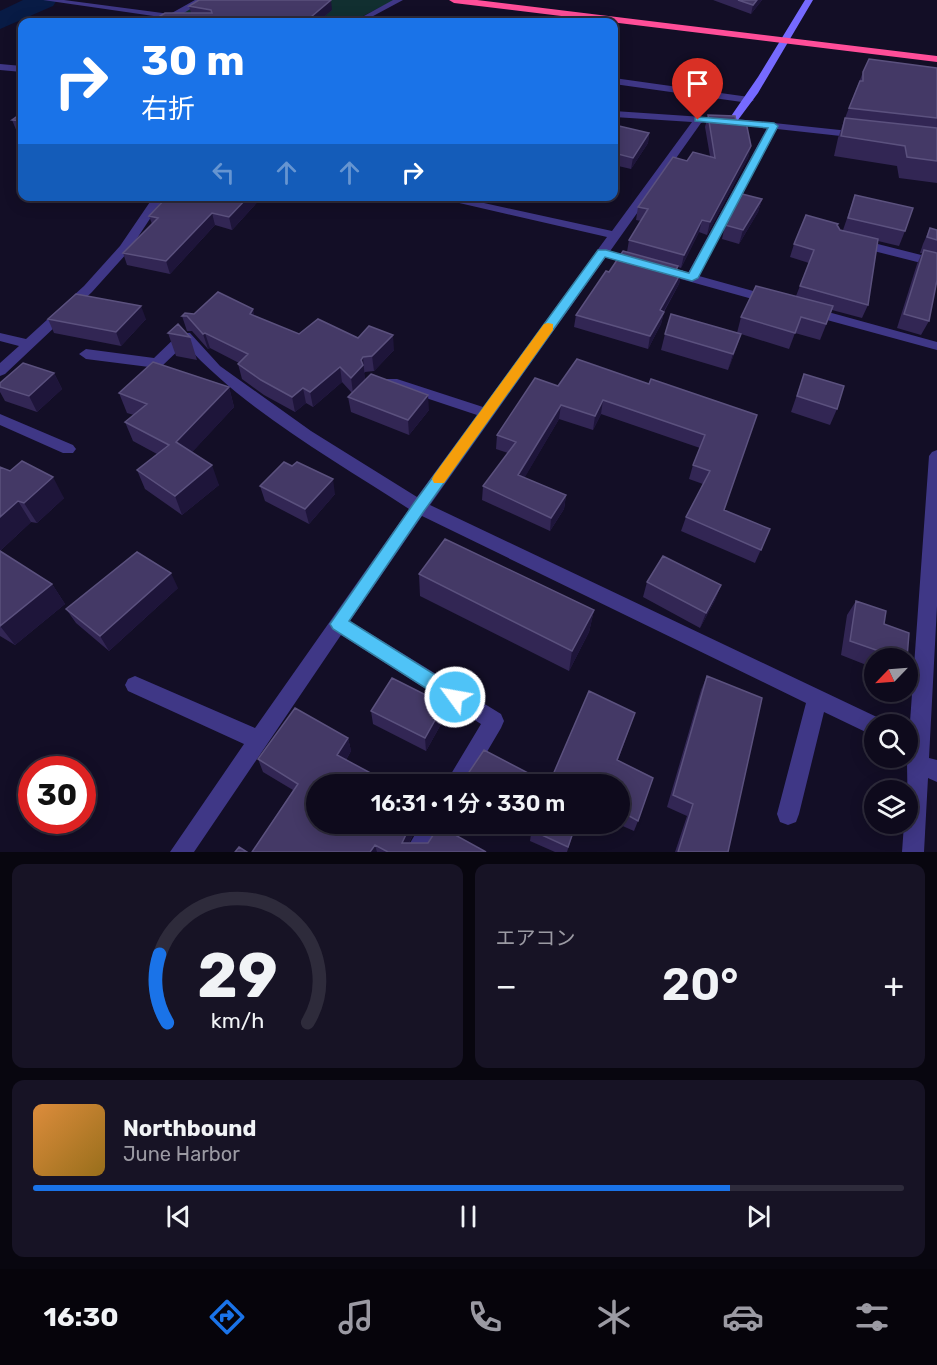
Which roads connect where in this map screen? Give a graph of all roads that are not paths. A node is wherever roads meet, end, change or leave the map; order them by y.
1 (201, 0) edge
2 (399, 0) edge
3 (454, 0) edge
4 (809, 0) edge
5 (51, 1) edge
6 (171, 17) junction
7 (179, 18) edge
8 (365, 18) edge
9 (602, 18) edge
10 (618, 20) edge
11 (783, 40) junction
12 (937, 59) edge
13 (0, 67) edge
14 (18, 69) edge
15 (618, 82) edge
16 (749, 100) junction
17 (618, 114) edge
18 (720, 121) edge
19 (732, 122) junction
20 (774, 126) junction
21 (867, 136) edge
22 (157, 201) edge
23 (457, 201) edge
24 (614, 235) junction
25 (840, 238) edge
26 (937, 263) edge
27 (647, 265) edge
28 (692, 278) junction
29 (0, 338) edge
30 (29, 344) junction
31 (937, 346) edge
32 (87, 354) dead end
33 (0, 371) edge
34 (383, 379) edge
35 (486, 413) junction
36 (0, 419) edge
37 (68, 449) dead end
38 (937, 456) edge
39 (419, 507) junction
40 (339, 624) junction
41 (135, 685) dead end
42 (817, 698) junction
43 (864, 721) edge
44 (258, 740) junction
45 (920, 756) edge
46 (462, 774) edge
47 (788, 814) dead end
48 (427, 834) edge
49 (181, 852) edge
50 (417, 852) edge
51 (913, 852) edge

1 - 6 street
2 - 8 street
3 - 9 highway
4 - 11 street
5 - 6 street
6 - 7 street
10 - 11 highway
11 - 12 highway
11 - 16 street
13 - 14 street
15 - 16 street
16 - 19 street
17 - 24 street
18 - 19 street
19 - 20 street
20 - 21 street
20 - 28 street
22 - 30 street
23 - 24 street
24 - 35 street
25 - 26 street
27 - 28 street
28 - 31 street
29 - 30 street
30 - 33 street
32 - 39 street
34 - 35 street
35 - 39 street
36 - 37 street
38 - 45 street
39 - 40 street
39 - 42 street
40 - 44 street
40 - 46 street
41 - 44 street
42 - 43 street
42 - 47 street
44 - 49 street
45 - 51 street
48 - 50 street

